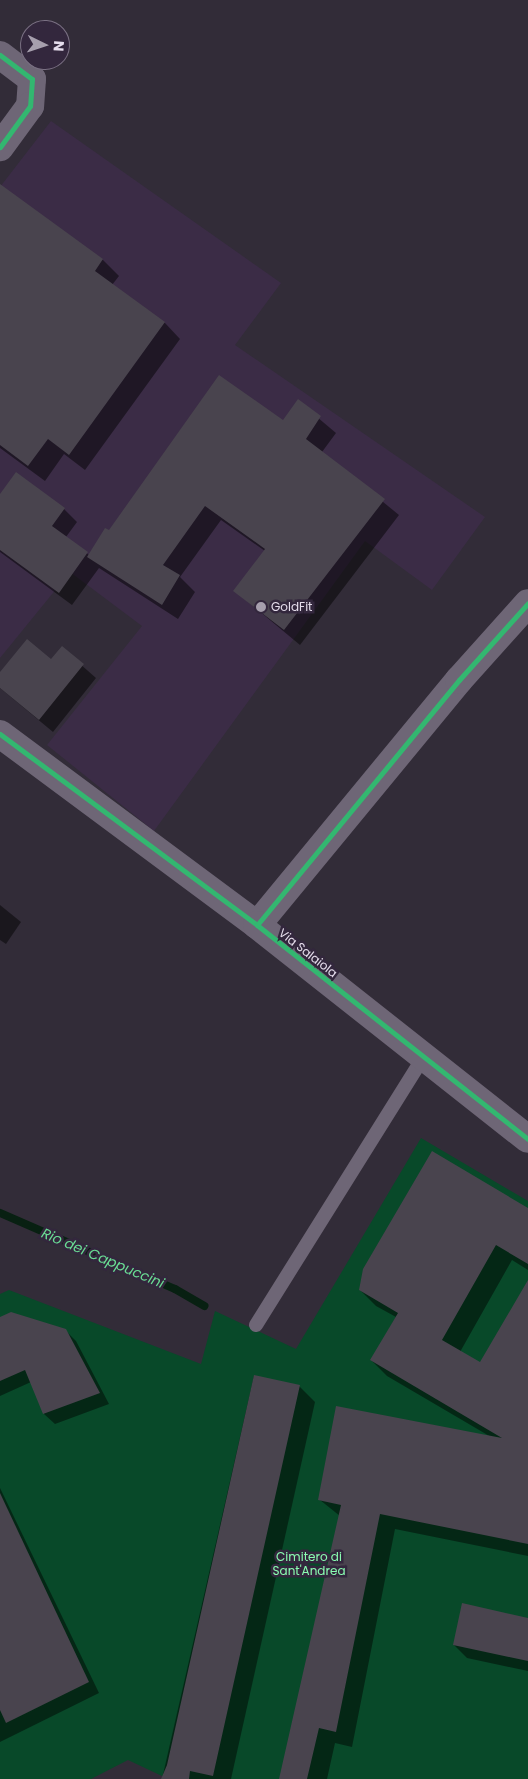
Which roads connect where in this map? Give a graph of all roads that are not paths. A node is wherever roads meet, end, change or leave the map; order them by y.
1 (0, 55) edge
2 (0, 147) edge
3 (528, 603) edge
4 (0, 734) edge
5 (257, 925) junction
6 (424, 1056) junction
7 (528, 1139) edge
8 (256, 1325) dead end

1 - 2 street
3 - 5 street
4 - 5 street, Via Salaiola
5 - 6 street, Via Salaiola
6 - 7 street, Via Salaiola
6 - 8 lane

